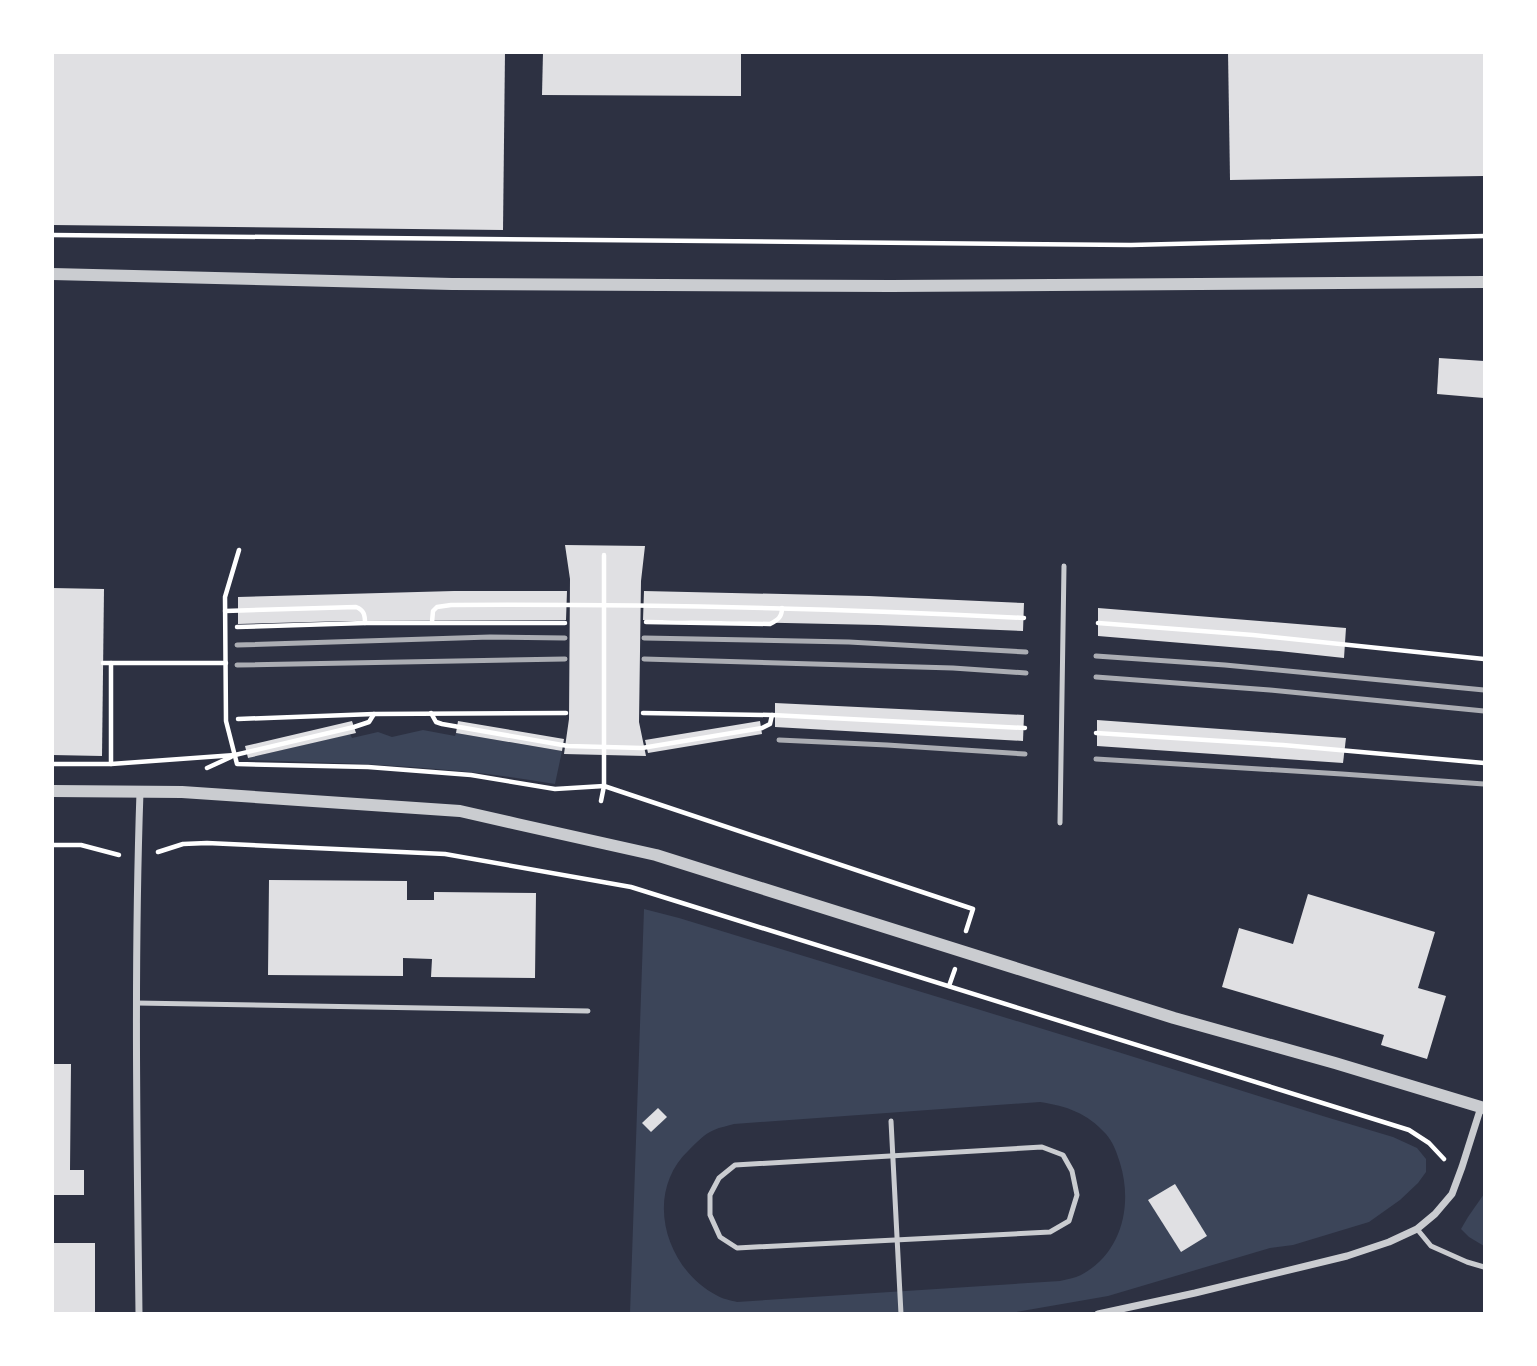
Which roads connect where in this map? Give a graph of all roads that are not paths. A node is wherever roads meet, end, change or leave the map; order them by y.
1 (52, 274) edge
2 (1485, 282) edge
3 (1064, 566) dead end
4 (52, 791) edge
5 (140, 792) junction
6 (1060, 823) dead end
7 (136, 1003) junction
8 (588, 1011) dead end
9 (1483, 1107) edge
10 (891, 1121) dead end
11 (893, 1156) junction
12 (1418, 1229) junction
13 (897, 1239) junction
14 (1485, 1267) edge
15 (139, 1314) edge
16 (901, 1314) edge
17 (1098, 1314) edge

1 - 2 street
3 - 6 lane
4 - 5 street
5 - 7 street
5 - 9 street
7 - 8 lane
7 - 15 street
9 - 12 street
10 - 11 lane
11 - 13 lane
11 - 13 lane
11 - 13 lane
12 - 14 lane
12 - 17 street
13 - 16 lane

